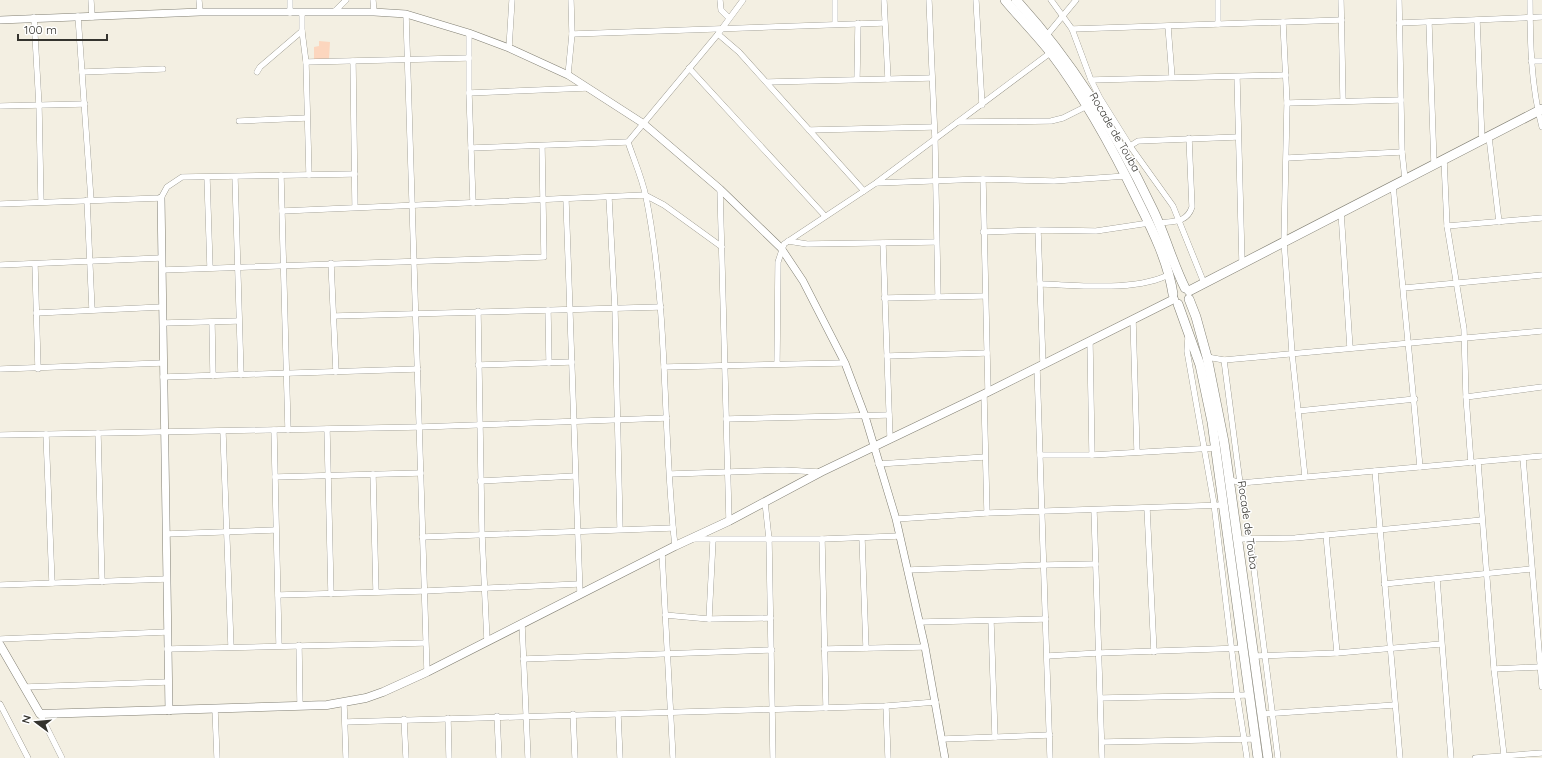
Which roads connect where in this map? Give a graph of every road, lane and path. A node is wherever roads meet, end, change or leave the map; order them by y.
1 (91, 0) edge
2 (199, 0) edge
3 (290, 0) edge
4 (346, 0) edge
5 (373, 0) edge
6 (512, 0) edge
7 (571, 0) edge
8 (720, 0) edge
9 (743, 0) edge
10 (835, 0) edge
11 (884, 0) edge
12 (929, 0) edge
13 (976, 0) edge
14 (1005, 0) edge
15 (1016, 0) edge
16 (1051, 0) edge
17 (1076, 0) edge
18 (1218, 0) edge
19 (1341, 0) edge
20 (1399, 0) edge
21 (1530, 0) edge
22 (1056, 3) edge
23 (200, 12) junction
24 (334, 12) junction
25 (374, 12) junction
26 (290, 13) junction
27 (302, 13) junction
28 (406, 14) junction
29 (1063, 15) junction
30 (78, 16) junction
31 (92, 17) junction
32 (1530, 17) junction
33 (1542, 17) edge
34 (34, 18) junction
35 (729, 18) junction
36 (0, 20) edge
37 (1342, 20) junction
38 (1477, 20) junction
39 (1283, 22) junction
40 (858, 23) junction
41 (884, 23) junction
42 (1399, 23) junction
43 (1429, 23) junction
44 (835, 24) junction
45 (1218, 24) junction
46 (1168, 26) junction
47 (1072, 29) junction
48 (302, 31) junction
49 (719, 31) junction
50 (469, 33) junction
51 (572, 34) junction
52 (1047, 35) junction
53 (509, 48) junction
54 (1050, 53) junction
55 (469, 58) junction
56 (408, 60) junction
57 (1542, 60) edge
58 (353, 61) junction
59 (1531, 61) junction
60 (306, 62) junction
61 (689, 68) junction
62 (163, 69) dead end
63 (82, 72) junction
64 (257, 72) dead end
65 (568, 75) junction
66 (1286, 75) junction
67 (1172, 77) junction
68 (1237, 77) junction
69 (932, 78) junction
70 (857, 79) junction
71 (888, 79) junction
72 (1091, 80) junction
73 (767, 82) junction
74 (588, 88) junction
75 (469, 93) junction
76 (1343, 100) junction
77 (1401, 100) junction
78 (1094, 102) junction
79 (1287, 102) junction
80 (85, 104) junction
81 (982, 104) junction
82 (0, 106) edge
83 (39, 106) junction
84 (1540, 110) edge
85 (307, 118) junction
86 (239, 121) dead end
87 (958, 122) junction
88 (644, 124) junction
89 (934, 127) junction
90 (1542, 127) edge
91 (809, 130) junction
92 (1238, 137) junction
93 (1189, 138) junction
94 (1486, 139) junction
95 (935, 140) junction
96 (628, 142) junction
97 (542, 146) junction
98 (1130, 146) junction
99 (471, 148) junction
100 (1402, 152) junction
101 (1287, 158) junction
102 (1444, 159) junction
103 (1434, 164) junction
104 (354, 174) junction
105 (281, 175) junction
106 (308, 175) junction
107 (1126, 176) junction
108 (207, 177) junction
109 (234, 177) junction
110 (983, 179) junction
111 (1405, 179) junction
112 (935, 181) junction
113 (876, 183) junction
114 (1393, 186) junction
115 (720, 189) junction
116 (864, 191) junction
117 (645, 196) junction
118 (160, 198) junction
119 (609, 198) junction
120 (89, 200) junction
121 (566, 200) junction
122 (544, 201) junction
123 (41, 202) junction
124 (473, 203) junction
125 (0, 204) edge
126 (412, 206) junction
127 (355, 207) junction
128 (282, 211) junction
129 (1341, 212) junction
130 (825, 216) junction
131 (1542, 218) edge
132 (1180, 220) junction
133 (1499, 222) junction
134 (1149, 223) junction
135 (1159, 223) junction
136 (1447, 226) junction
137 (1038, 230) junction
138 (983, 232) junction
139 (788, 241) junction
140 (1284, 241) junction
141 (936, 242) junction
142 (883, 243) junction
143 (722, 247) junction
144 (781, 248) junction
145 (161, 258) junction
146 (414, 261) junction
147 (90, 262) junction
148 (1242, 263) junction
149 (35, 264) junction
150 (331, 264) junction
151 (0, 265) edge
152 (284, 265) junction
153 (238, 267) junction
154 (210, 268) junction
155 (162, 270) junction
156 (1170, 274) junction
157 (1542, 275) edge
158 (1040, 284) junction
159 (1204, 284) junction
160 (1456, 284) junction
161 (1404, 288) junction
162 (1188, 293) junction
163 (985, 296) junction
164 (938, 297) junction
165 (884, 298) junction
166 (1175, 299) junction
167 (162, 307) junction
168 (661, 307) junction
169 (615, 309) junction
170 (92, 310) junction
171 (548, 310) junction
172 (571, 310) junction
173 (36, 312) junction
174 (478, 312) junction
175 (416, 314) junction
176 (334, 316) junction
177 (1133, 319) junction
178 (240, 321) junction
179 (212, 322) junction
180 (163, 323) junction
181 (1542, 330) edge
182 (1189, 333) junction
183 (1464, 338) junction
184 (1090, 342) junction
185 (1409, 343) junction
186 (1350, 348) junction
187 (987, 353) junction
188 (1292, 353) junction
189 (886, 356) junction
190 (1207, 357) junction
191 (1224, 360) junction
192 (572, 362) junction
193 (845, 362) junction
194 (163, 363) junction
195 (549, 363) junction
196 (776, 364) junction
197 (478, 365) junction
198 (725, 365) junction
199 (1040, 366) junction
200 (664, 367) junction
201 (0, 369) edge
202 (38, 369) junction
203 (418, 370) junction
204 (336, 372) junction
205 (287, 374) junction
206 (241, 375) junction
207 (213, 376) junction
208 (163, 377) junction
209 (1542, 387) edge
210 (986, 393) junction
211 (1466, 397) junction
212 (1414, 399) junction
213 (1298, 411) junction
214 (889, 414) junction
215 (865, 416) junction
216 (667, 418) junction
217 (617, 419) junction
218 (726, 419) junction
219 (573, 421) junction
220 (479, 424) junction
221 (420, 427) junction
222 (327, 429) junction
223 (274, 430) junction
224 (288, 430) junction
225 (223, 432) junction
226 (164, 433) junction
227 (46, 434) junction
228 (98, 434) junction
229 (0, 435) edge
230 (890, 438) junction
231 (873, 446) junction
232 (1204, 448) junction
233 (1215, 448) junction
234 (1137, 452) junction
235 (1040, 455) junction
236 (1092, 455) junction
237 (1542, 456) edge
238 (985, 457) junction
239 (1523, 458) junction
240 (1478, 462) junction
241 (1471, 463) junction
242 (878, 464) junction
243 (1420, 467) junction
244 (1374, 471) junction
245 (727, 472) junction
246 (821, 472) junction
247 (421, 473) junction
248 (373, 474) junction
249 (670, 474) junction
250 (275, 476) junction
251 (328, 476) junction
252 (575, 476) junction
253 (1305, 477) junction
254 (1229, 479) junction
255 (480, 481) junction
256 (1240, 483) junction
257 (765, 502) junction
258 (1214, 504) junction
259 (1224, 505) junction
260 (1147, 508) junction
261 (1094, 510) junction
262 (1040, 511) junction
263 (987, 513) junction
264 (896, 519) junction
265 (1482, 520) junction
266 (729, 521) junction
267 (673, 528) junction
268 (620, 529) junction
269 (276, 530) junction
270 (1379, 530) junction
271 (577, 531) junction
272 (227, 532) junction
273 (166, 534) junction
274 (482, 534) junction
275 (1326, 535) junction
276 (900, 536) junction
277 (422, 537) junction
278 (862, 538) junction
279 (1250, 538) junction
280 (691, 539) junction
281 (769, 539) junction
282 (822, 539) junction
283 (1238, 539) junction
284 (713, 540) junction
285 (675, 546) junction
286 (662, 553) junction
287 (1096, 564) junction
288 (1043, 565) junction
289 (1531, 569) junction
290 (908, 570) junction
291 (1487, 572) junction
292 (167, 579) junction
293 (1437, 579) junction
294 (102, 582) junction
295 (52, 583) junction
296 (579, 584) junction
297 (1384, 584) junction
298 (0, 585) edge
299 (484, 588) junction
300 (424, 591) junction
301 (376, 592) junction
302 (331, 594) junction
303 (580, 594) junction
304 (278, 595) junction
305 (665, 615) junction
306 (770, 618) junction
307 (709, 619) junction
308 (1046, 619) junction
309 (991, 621) junction
310 (920, 622) junction
311 (522, 624) junction
312 (167, 632) junction
313 (0, 639) edge
314 (487, 642) junction
315 (425, 643) junction
316 (1441, 644) junction
317 (1540, 644) edge
318 (0, 645) edge
319 (299, 645) junction
320 (279, 646) junction
321 (231, 647) junction
322 (925, 647) junction
323 (1390, 647) junction
324 (866, 648) junction
325 (1244, 648) junction
326 (824, 649) junction
327 (1233, 649) junction
328 (168, 650) junction
329 (772, 650) junction
330 (1099, 652) junction
331 (1154, 652) junction
332 (1337, 653) junction
333 (667, 655) junction
334 (1265, 655) junction
335 (1047, 656) junction
336 (1255, 656) junction
337 (524, 659) junction
338 (1540, 667) junction
339 (1494, 670) junction
340 (427, 672) junction
341 (168, 682) junction
342 (26, 687) junction
343 (1542, 687) edge
344 (1237, 694) junction
345 (1249, 695) junction
346 (1102, 698) junction
347 (936, 702) junction
348 (344, 703) junction
349 (0, 704) edge
350 (300, 706) junction
351 (886, 706) junction
352 (1395, 706) junction
353 (826, 708) junction
354 (216, 709) junction
355 (169, 710) junction
356 (773, 710) junction
357 (670, 712) junction
358 (1272, 713) junction
359 (40, 714) junction
360 (573, 714) junction
361 (618, 714) junction
362 (1263, 714) junction
363 (525, 715) junction
364 (497, 716) junction
365 (448, 718) junction
366 (404, 719) junction
367 (345, 722) junction
368 (1050, 735) junction
369 (995, 737) junction
370 (942, 739) junction
371 (1244, 739) junction
372 (1256, 739) junction
373 (1102, 742) junction
374 (1542, 753) edge
375 (1504, 755) junction
376 (1534, 756) edge
377 (28, 758) edge
378 (62, 758) edge
379 (216, 758) edge
380 (346, 758) edge
381 (406, 758) edge
382 (449, 758) edge
383 (498, 758) edge
384 (528, 758) edge
385 (575, 758) edge
386 (620, 758) edge
387 (673, 758) edge
388 (774, 758) edge
389 (888, 758) edge
390 (944, 758) edge
391 (1050, 758) edge
392 (1102, 758) edge
393 (1247, 758) edge
394 (1258, 758) edge
395 (1268, 758) edge
396 (1278, 758) edge
397 (1400, 758) edge
398 (1451, 758) edge
399 (1475, 758) edge
400 (1480, 758) edge

1 - 31 street
2 - 23 street
3 - 26 street
4 - 24 street
5 - 25 street
6 - 53 street
7 - 51 street
8 - 35 street
9 - 35 street
10 - 44 street
11 - 41 street
12 - 69 street
13 - 81 street
14 - 54 main road, Rocade de Touba
15 - 52 main road, Rocade de Touba
16 - 22 street
17 - 29 street
18 - 45 street
19 - 37 street
20 - 42 street
21 - 32 street
22 - 29 street
23 - 26 street
23 - 31 street
24 - 25 street
24 - 27 street
25 - 28 street
26 - 27 street
27 - 48 street
28 - 50 street
28 - 56 street
29 - 47 street
29 - 52 street
30 - 31 street
30 - 34 street
30 - 63 street
32 - 33 street
32 - 38 street
32 - 59 street
34 - 36 street
34 - 83 street
35 - 49 street
37 - 39 street
37 - 76 street
38 - 43 street
38 - 94 street
39 - 45 street
39 - 66 street
40 - 41 street
40 - 44 street
40 - 70 street
41 - 71 street
42 - 43 street
42 - 77 street
43 - 103 street
44 - 49 street
45 - 46 street
46 - 47 street
46 - 67 street
47 - 72 street
48 - 60 street
48 - 64 street
49 - 51 street
49 - 61 street
49 - 73 street
50 - 53 street
50 - 55 street
51 - 65 street
52 - 78 main road, Rocade de Touba
53 - 65 street
54 - 78 main road, Rocade de Touba
54 - 81 street
55 - 56 street
55 - 75 street
56 - 58 street
56 - 126 street
57 - 59 street
58 - 60 street
58 - 104 street
59 - 84 street
60 - 85 street
61 - 88 street
61 - 130 street
62 - 63 street
63 - 80 street
65 - 74 street
66 - 68 street
66 - 79 street
67 - 68 street
67 - 72 street
68 - 92 street
69 - 71 street
69 - 89 street
70 - 71 street
70 - 73 street
72 - 78 street
73 - 91 street
74 - 75 street
74 - 88 street
75 - 99 street
76 - 77 street
76 - 79 street
77 - 100 street
78 - 87 street
78 - 98 street
78 - 107 main road, Rocade de Touba
78 - 135 main road, Rocade de Touba
79 - 101 street
80 - 83 street
80 - 120 street
81 - 87 street
82 - 83 street
83 - 123 street
84 - 90 street
84 - 94 main road
85 - 86 street
85 - 106 street
87 - 95 street
88 - 96 street
88 - 115 street
89 - 91 street
89 - 95 street
91 - 116 street
92 - 93 street
92 - 148 street
93 - 98 street
93 - 132 street
94 - 102 main road
94 - 133 street
95 - 112 street
95 - 113 street
96 - 97 street
96 - 117 street
97 - 99 street
97 - 122 street
98 - 132 street
99 - 124 street
100 - 101 street
100 - 111 street
101 - 140 street
102 - 103 main road
102 - 136 street
103 - 111 main road
104 - 106 street
104 - 127 street
105 - 106 street
105 - 109 street
105 - 128 street
107 - 110 street
107 - 134 main road, Rocade de Touba
108 - 109 street
108 - 118 street
108 - 154 street
109 - 153 street
110 - 112 street
110 - 138 street
111 - 114 main road
112 - 113 street
112 - 141 street
113 - 116 street
114 - 129 main road
114 - 161 street
115 - 143 street
115 - 144 street
116 - 130 street
117 - 119 street
117 - 143 street
117 - 168 street
118 - 120 street
118 - 145 street
119 - 121 street
119 - 169 street
120 - 123 street
120 - 147 street
121 - 122 street
121 - 172 street
122 - 124 street
122 - 146 street
123 - 125 street
124 - 126 street
126 - 127 street
126 - 146 street
127 - 128 street
128 - 152 street
129 - 140 main road
129 - 186 street
130 - 139 street
131 - 133 street
132 - 135 street
132 - 159 street
133 - 136 street
134 - 137 street
134 - 156 main road, Rocade de Touba
135 - 162 main road, Rocade de Touba
136 - 160 street
137 - 138 street
137 - 158 street
138 - 163 street
139 - 142 street
139 - 144 street
140 - 148 main road
140 - 188 street
141 - 142 street
141 - 164 street
142 - 165 street
143 - 198 street
144 - 193 street
144 - 196 street
145 - 147 street
145 - 155 street
146 - 150 street
146 - 175 street
147 - 149 street
147 - 170 street
148 - 159 main road
149 - 151 street
149 - 173 street
150 - 152 street
150 - 176 street
152 - 153 street
152 - 205 street
153 - 154 street
153 - 178 street
154 - 155 street
155 - 167 street
156 - 158 street
156 - 166 main road, Rocade de Touba
157 - 160 street
158 - 199 street
159 - 162 main road
160 - 161 street
160 - 183 street
161 - 185 street
162 - 166 main road
162 - 166 main road
162 - 190 main road, Rocade de Touba
163 - 164 street
163 - 187 street
164 - 165 street
165 - 189 street
166 - 177 main road
166 - 182 main road, Rocade de Touba
167 - 170 street
167 - 180 street
168 - 169 street
168 - 200 street
169 - 172 street
169 - 217 street
170 - 173 street
171 - 172 street
171 - 174 street
171 - 195 street
172 - 192 street
173 - 202 street
174 - 175 street
174 - 197 street
175 - 176 street
175 - 203 street
176 - 204 street
177 - 184 main road
177 - 234 street
178 - 179 street
178 - 206 street
179 - 180 street
179 - 207 street
180 - 194 street
181 - 183 street
182 - 232 street
182 - 233 main road, Rocade de Touba
183 - 185 street
183 - 211 street
184 - 199 main road
184 - 236 street
185 - 186 street
185 - 212 street
186 - 188 street
187 - 189 street
187 - 210 street
188 - 191 street
188 - 213 street
189 - 214 street
190 - 191 street
190 - 254 main road, Rocade de Touba
191 - 256 street
192 - 195 street
192 - 219 street
193 - 196 street
193 - 215 street
194 - 202 street
194 - 208 street
195 - 197 street
196 - 198 street
197 - 220 street
198 - 200 street
198 - 218 street
199 - 210 main road
199 - 235 street
200 - 216 street
201 - 202 street
203 - 204 street
203 - 221 street
204 - 205 street
205 - 206 street
205 - 224 street
206 - 207 street
207 - 208 street
208 - 226 street
209 - 211 street
210 - 230 main road
210 - 238 street
211 - 241 street
212 - 213 street
212 - 243 street
213 - 253 street
214 - 215 street
214 - 230 street
215 - 218 street
215 - 231 street
216 - 217 street
216 - 249 street
217 - 219 street
217 - 268 street
218 - 245 street
219 - 220 street
219 - 252 street
220 - 221 street
220 - 255 street
221 - 222 street
221 - 247 street
222 - 224 street
222 - 251 street
223 - 224 street
223 - 225 street
223 - 250 street
225 - 226 street
225 - 272 street
226 - 228 street
226 - 273 street
227 - 228 street
227 - 229 street
227 - 295 street
228 - 294 street
230 - 231 main road
231 - 242 street
231 - 246 main road
232 - 233 street
232 - 234 street
232 - 258 street
233 - 259 main road, Rocade de Touba
234 - 236 street
235 - 236 street
235 - 262 street
237 - 239 street
238 - 242 street
238 - 263 street
239 - 240 street
239 - 289 street
240 - 241 street
240 - 265 street
241 - 243 street
242 - 264 street
243 - 244 street
244 - 253 street
244 - 270 street
245 - 246 street
245 - 249 street
245 - 266 street
246 - 257 main road
247 - 248 street
247 - 277 street
248 - 251 street
248 - 301 street
249 - 267 street
250 - 251 street
250 - 269 street
251 - 302 street
252 - 255 street
252 - 271 street
253 - 256 street
254 - 256 street
254 - 283 main road, Rocade de Touba
255 - 274 street
257 - 266 main road
257 - 281 street
258 - 259 street
258 - 260 street
258 - 327 street
259 - 325 main road, Rocade de Touba
260 - 261 street
260 - 331 street
261 - 262 street
261 - 287 street
262 - 263 street
262 - 288 street
263 - 264 street
264 - 276 street
265 - 270 street
265 - 291 street
266 - 280 main road
267 - 268 street
267 - 285 street
268 - 271 street
269 - 272 street
269 - 304 street
270 - 275 street
270 - 297 street
271 - 274 street
271 - 296 street
272 - 273 street
272 - 321 street
273 - 292 street
274 - 277 street
274 - 299 street
275 - 279 street
275 - 332 street
276 - 278 street
276 - 290 street
277 - 300 street
278 - 282 street
278 - 324 street
279 - 283 street
279 - 334 street
280 - 284 street
280 - 285 main road
281 - 282 street
281 - 284 street
281 - 306 street
282 - 326 street
283 - 336 main road, Rocade de Touba
284 - 307 street
285 - 286 main road
286 - 303 main road
286 - 305 street
287 - 288 street
287 - 330 street
288 - 290 street
288 - 308 street
289 - 291 street
289 - 317 street
290 - 310 street
291 - 293 street
291 - 339 street
292 - 294 street
292 - 312 street
293 - 297 street
293 - 316 street
294 - 295 street
295 - 298 street
296 - 299 street
296 - 303 street
297 - 323 street
299 - 300 street
299 - 314 street
300 - 301 street
300 - 315 street
301 - 302 street
302 - 304 street
303 - 311 main road
304 - 320 street
305 - 307 street
305 - 333 street
306 - 307 street
306 - 329 street
308 - 309 street
308 - 335 street
309 - 310 street
309 - 369 street
310 - 322 street
311 - 314 main road
311 - 337 street
312 - 313 street
312 - 328 street
314 - 340 main road
315 - 319 street
315 - 340 street
316 - 323 street
316 - 398 street
317 - 338 street
318 - 342 main road
319 - 320 street
319 - 350 street
320 - 321 street
321 - 328 street
322 - 324 street
322 - 347 street
323 - 332 street
323 - 352 street
324 - 326 street
325 - 327 street
325 - 345 main road, Rocade de Touba
326 - 353 street
327 - 331 street
327 - 344 street
328 - 341 street
329 - 333 street
329 - 356 street
330 - 331 street
330 - 335 street
330 - 346 street
332 - 334 street
333 - 337 street
333 - 357 street
334 - 336 street
334 - 358 street
335 - 368 street
336 - 362 main road, Rocade de Touba
337 - 363 street
338 - 339 street
338 - 343 street
339 - 375 street
340 - 348 main road
341 - 342 street
341 - 355 street
342 - 359 main road
344 - 345 street
344 - 346 street
344 - 371 street
345 - 372 main road, Rocade de Touba
346 - 373 street
347 - 351 street
347 - 370 street
348 - 350 main road
348 - 367 street
349 - 377 street
350 - 354 main road
351 - 353 street
351 - 389 street
352 - 358 street
352 - 397 street
353 - 356 street
354 - 355 main road
354 - 379 street
355 - 359 main road
356 - 357 street
356 - 388 street
357 - 361 street
357 - 387 street
358 - 362 street
358 - 396 street
359 - 378 street
360 - 361 street
360 - 363 street
360 - 385 street
361 - 386 street
362 - 395 main road, Rocade de Touba
363 - 364 street
363 - 384 street
364 - 365 street
364 - 383 street
365 - 366 street
365 - 382 street
366 - 367 street
366 - 381 street
367 - 380 street
368 - 369 street
368 - 391 street
369 - 370 street
370 - 390 street
371 - 372 street
371 - 373 street
371 - 393 street
372 - 394 main road, Rocade de Touba
373 - 392 street
374 - 376 street
375 - 376 street
375 - 400 street
399 - 400 street

